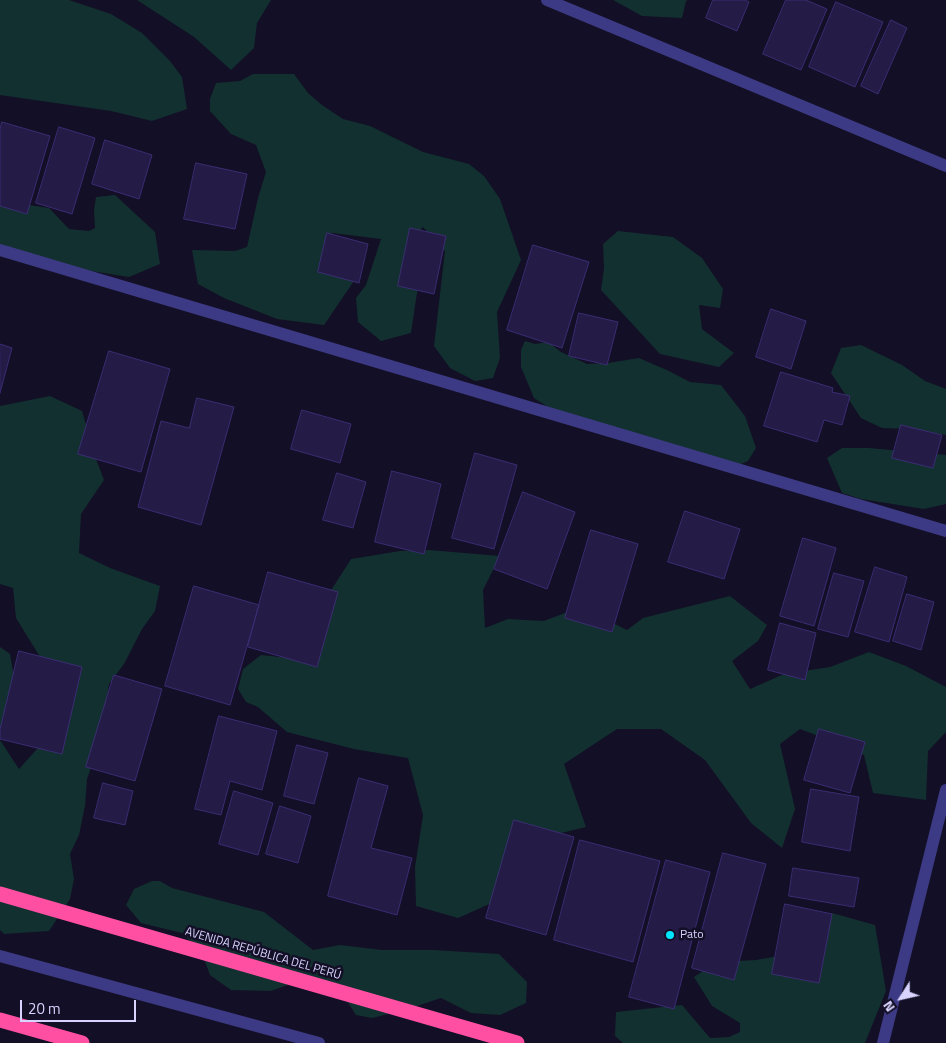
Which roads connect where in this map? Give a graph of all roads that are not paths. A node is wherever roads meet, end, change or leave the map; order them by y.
1 (547, 0) edge
2 (946, 166) edge
3 (0, 250) edge
4 (946, 530) edge
5 (946, 790) edge
6 (0, 894) edge
7 (0, 956) edge
8 (0, 1020) edge
9 (42, 1038) edge
10 (82, 1043) edge
11 (319, 1043) edge
12 (518, 1043) edge
13 (883, 1043) edge

1 - 2 street
3 - 4 street
5 - 13 street
6 - 12 highway, AVENIDA REPÚBLICA DEL PERÚ
7 - 11 street
8 - 9 highway
9 - 10 highway

